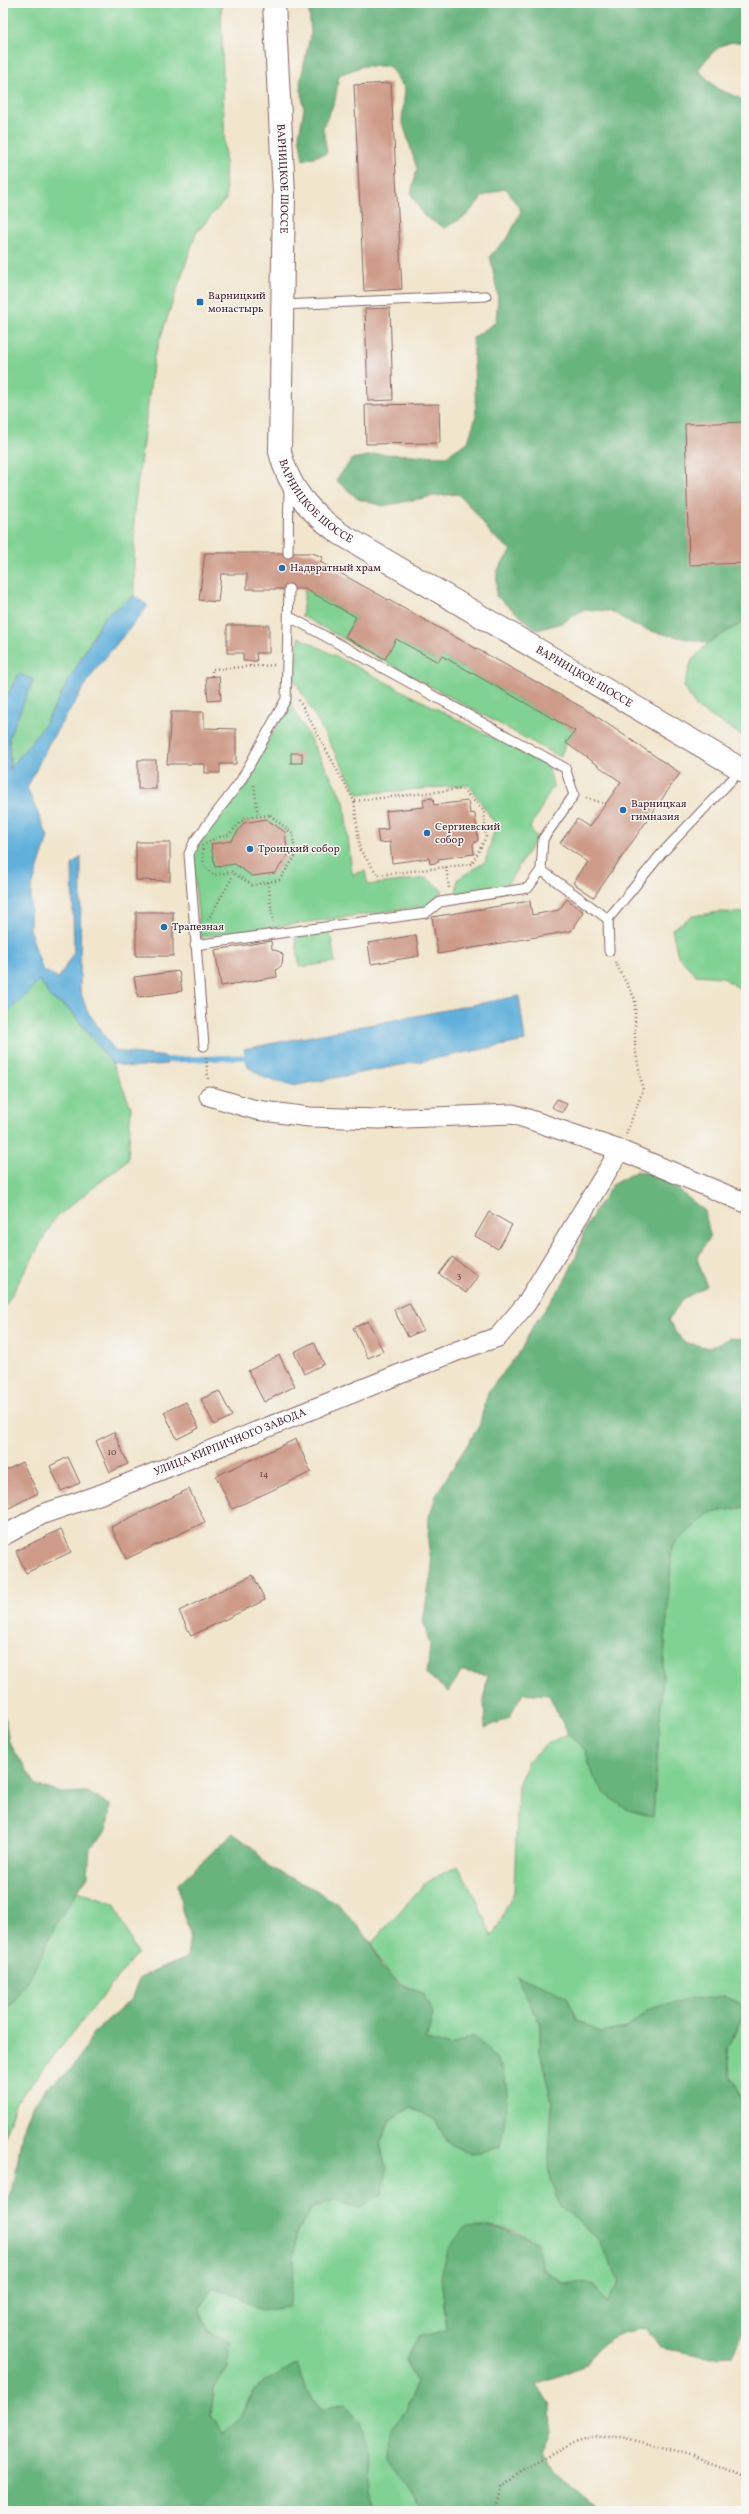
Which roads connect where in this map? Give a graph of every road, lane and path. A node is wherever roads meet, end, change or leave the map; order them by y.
1 (274, 3) edge
2 (486, 296) dead end
3 (282, 305) junction
4 (289, 482) junction
5 (288, 553) dead end
6 (289, 589) dead end
7 (290, 617) junction
8 (250, 661) dead end
9 (288, 664) junction
10 (250, 667) junction
11 (212, 676) dead end
12 (287, 677) junction
13 (251, 762) junction
14 (744, 771) edge
15 (574, 794) junction
16 (354, 802) junction
17 (606, 804) dead end
18 (258, 816) junction
19 (446, 867) junction
20 (541, 870) junction
21 (234, 874) junction
22 (268, 882) junction
23 (448, 882) dead end
24 (608, 918) junction
25 (275, 934) junction
26 (195, 945) junction
27 (609, 951) joint
28 (204, 1046) dead end
29 (209, 1096) dead end
30 (620, 1150) junction
31 (746, 1203) edge
32 (3, 1536) edge
33 (746, 2477) edge
34 (495, 2511) edge

1 - 3 street, ВАРНИЦКОЕ ШОССЕ
2 - 3 lane
3 - 4 street, ВАРНИЦКОЕ ШОССЕ
4 - 5 lane
4 - 14 street, ВАРНИЦКОЕ ШОССЕ
6 - 7 lane
7 - 9 lane
7 - 15 lane
8 - 10 path
9 - 10 path
9 - 12 lane
10 - 11 path
12 - 13 lane
12 - 16 path
13 - 18 path
13 - 26 lane
14 - 24 lane
15 - 17 path
15 - 20 lane
16 - 19 path
16 - 19 path
18 - 21 path
18 - 22 path
19 - 23 path
20 - 24 lane
20 - 25 lane
21 - 22 path
21 - 26 path
22 - 25 path
24 - 27 lane
25 - 26 lane
26 - 28 lane
27 - 30 path
29 - 30 street
30 - 31 street
30 - 32 street, УЛИЦА КИРПИЧНОГО ЗАВОДА
33 - 34 path

